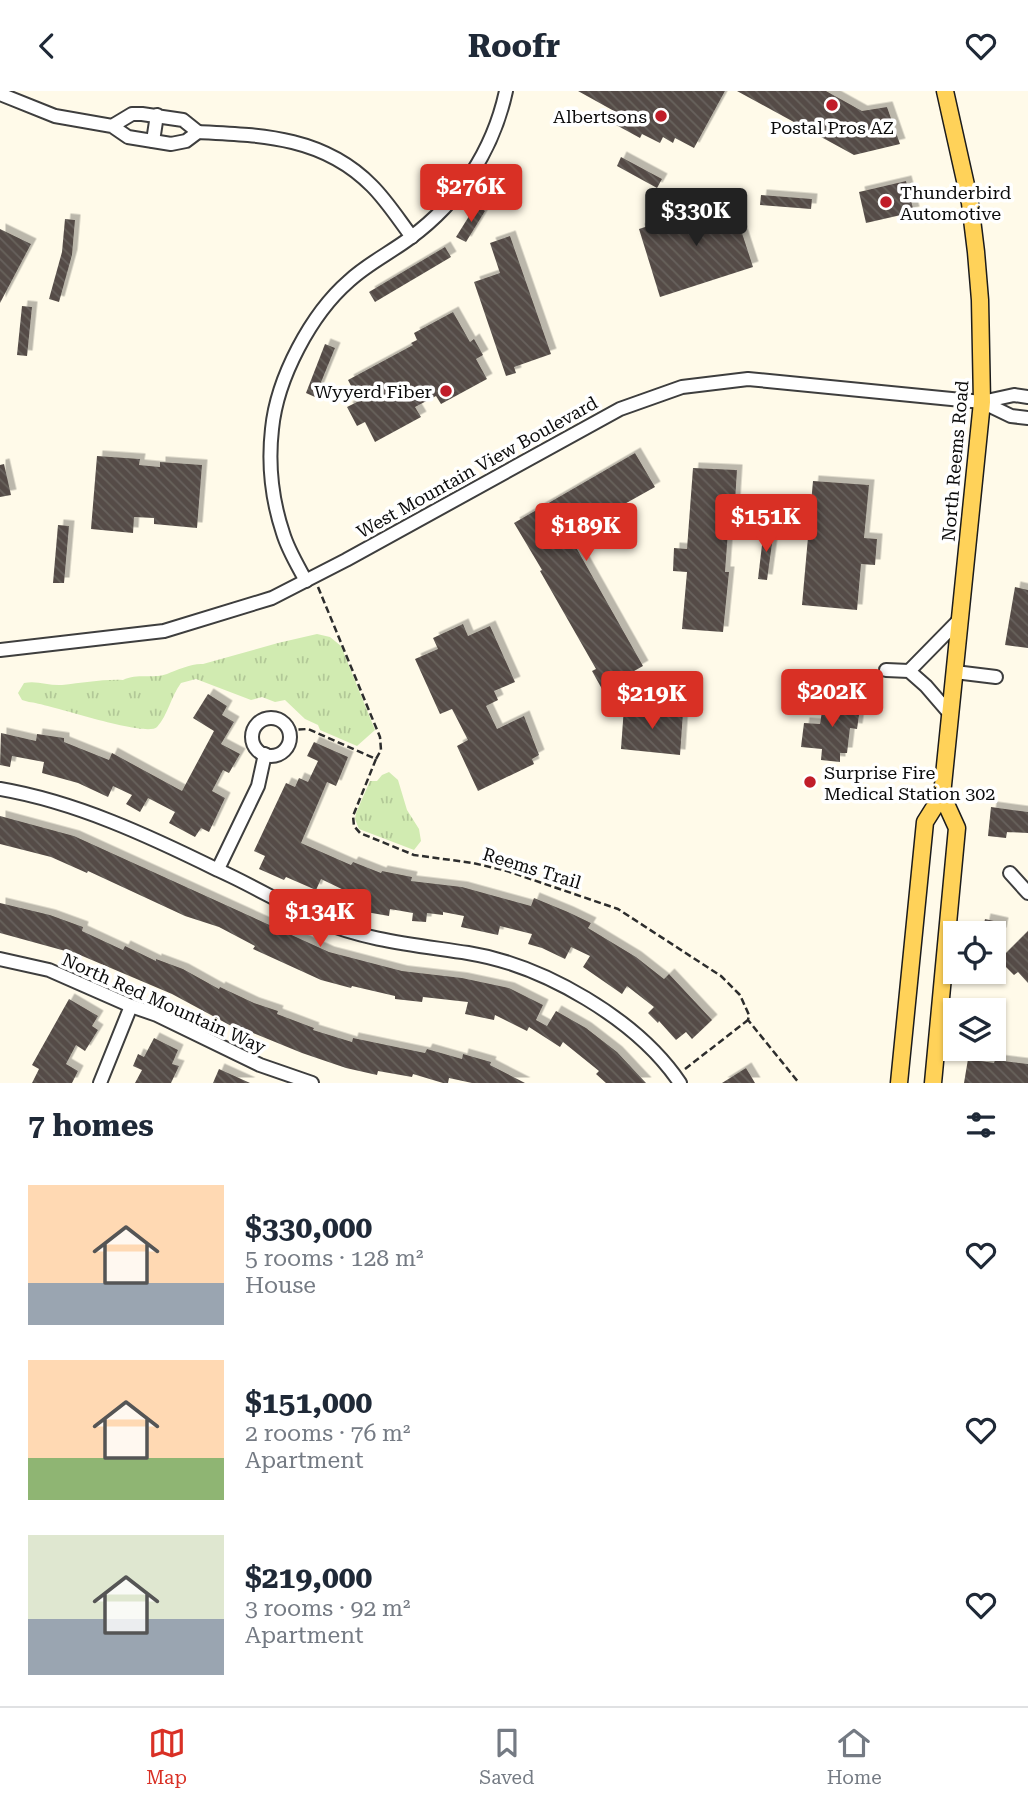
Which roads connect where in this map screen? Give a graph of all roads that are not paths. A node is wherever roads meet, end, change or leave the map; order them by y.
1 (506, 91) edge
2 (945, 91) edge
3 (0, 94) edge
4 (157, 115) junction
5 (112, 125) junction
6 (198, 132) junction
7 (153, 141) junction
8 (412, 237) junction
9 (1028, 397) edge
10 (982, 401) junction
11 (1028, 418) edge
12 (310, 579) junction
13 (961, 618) junction
14 (0, 650) edge
15 (886, 670) dead end
16 (909, 671) junction
17 (956, 672) junction
18 (996, 677) dead end
19 (951, 715) junction
20 (265, 754) junction
21 (0, 789) edge
22 (942, 795) junction
23 (218, 869) junction
24 (1010, 873) dead end
25 (1028, 893) edge
26 (0, 959) edge
27 (131, 1006) junction
28 (281, 1079) edge
29 (678, 1080) edge
30 (100, 1083) edge
31 (312, 1083) edge
32 (899, 1083) edge
33 (933, 1083) edge

1 - 8 street
2 - 10 main road, North Reems Road
3 - 5 street
4 - 5 street
4 - 6 street
4 - 7 street
5 - 7 street
6 - 7 street
6 - 8 street
8 - 12 street
9 - 10 street, West Mountain View Boulevard
10 - 11 street, West Mountain View Boulevard
10 - 12 street, West Mountain View Boulevard
10 - 13 main road, North Reems Road
12 - 14 street, West Mountain View Boulevard
13 - 16 street
13 - 17 main road, North Reems Road
15 - 16 street
16 - 19 street
17 - 18 street
17 - 19 main road, North Reems Road
19 - 22 main road, North Reems Road
20 - 20 street
20 - 23 street
21 - 23 street
22 - 32 main road, North Reems Road
22 - 33 main road
23 - 29 street
24 - 25 street
26 - 27 street, North Red Mountain Way
27 - 28 street, North Red Mountain Way
27 - 30 street
28 - 31 street, North Red Mountain Way

